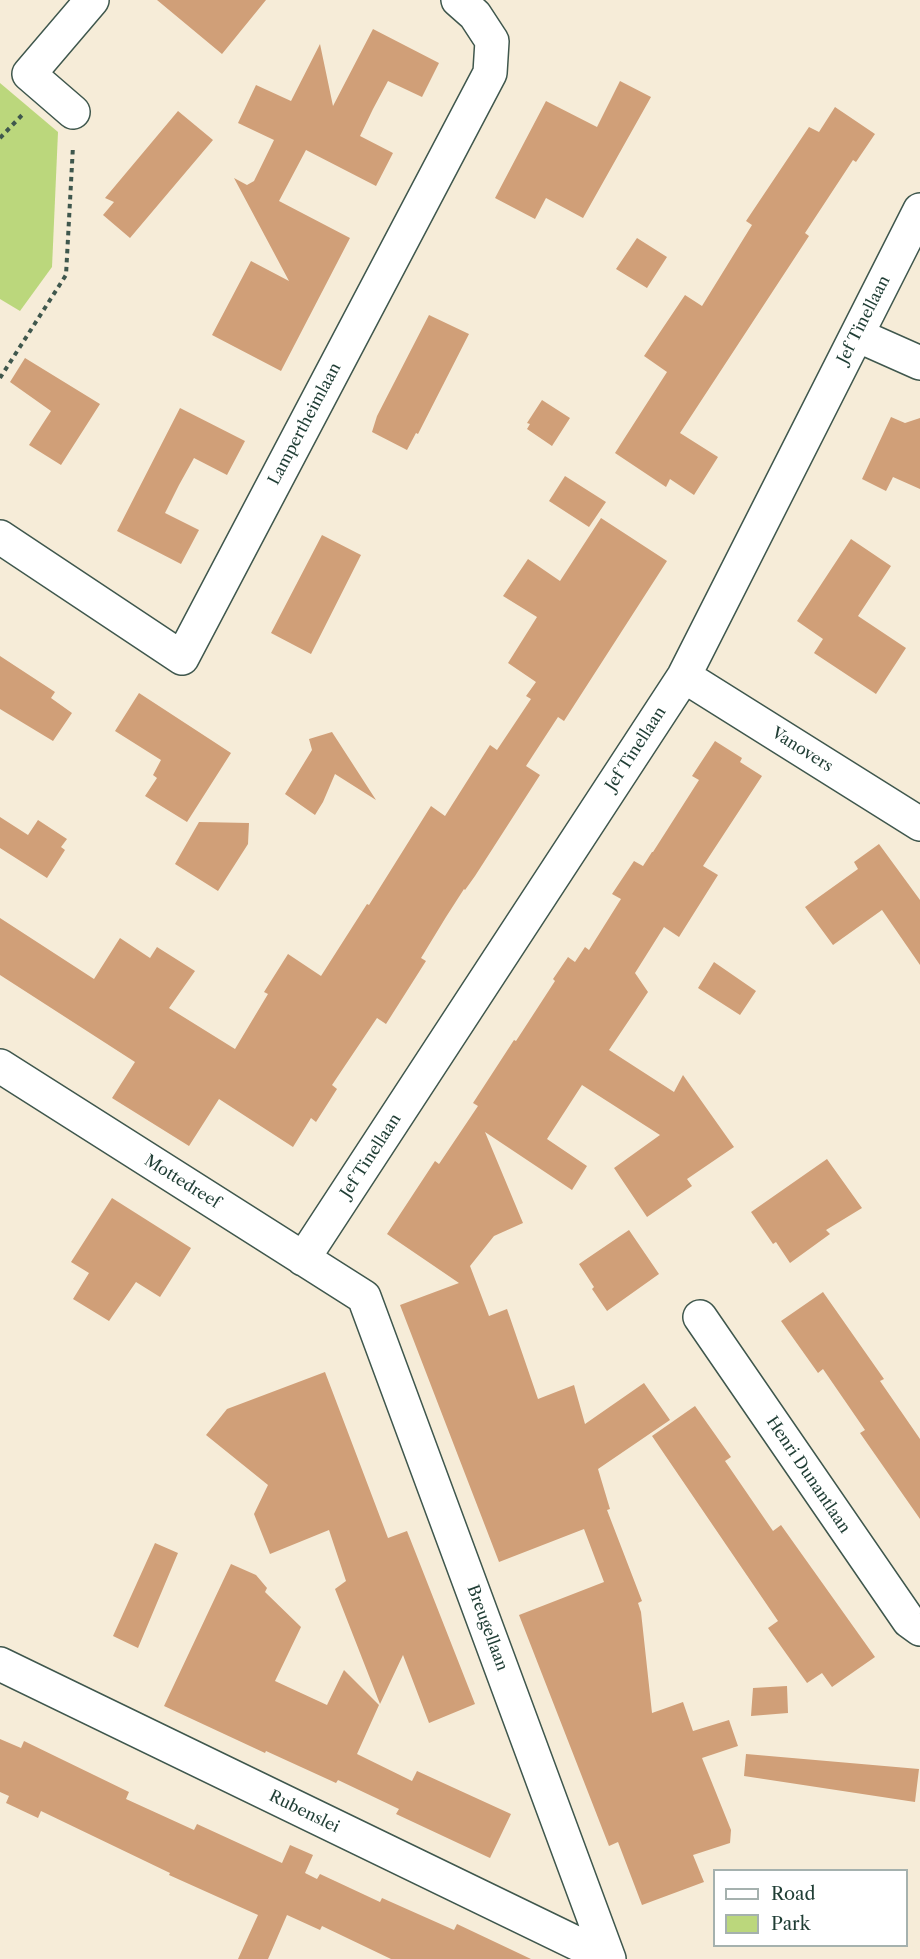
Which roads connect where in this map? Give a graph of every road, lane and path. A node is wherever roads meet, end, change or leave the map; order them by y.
1 (92, 0) edge
2 (458, 0) edge
3 (73, 112) joint
4 (920, 210) edge
5 (857, 335) junction
6 (920, 363) edge
7 (0, 378) edge
8 (0, 537) edge
9 (684, 676) junction
10 (920, 824) edge
11 (0, 1066) edge
12 (303, 1259) junction
13 (364, 1297) joint
14 (700, 1317) dead end
15 (920, 1629) edge
16 (0, 1664) edge
17 (609, 1959) edge

1 - 3 street
2 - 8 street, Lampertheimlaan
3 - 7 path
4 - 5 street, Jef Tinellaan
5 - 6 street
5 - 9 street, Jef Tinellaan
9 - 10 street, Vanovers
9 - 12 street, Jef Tinellaan
11 - 12 street, Mottedreef
12 - 13 street, Mottedreef
13 - 17 street, Breugellaan
14 - 15 street, Henri Dunantlaan
16 - 17 street, Rubenslei

